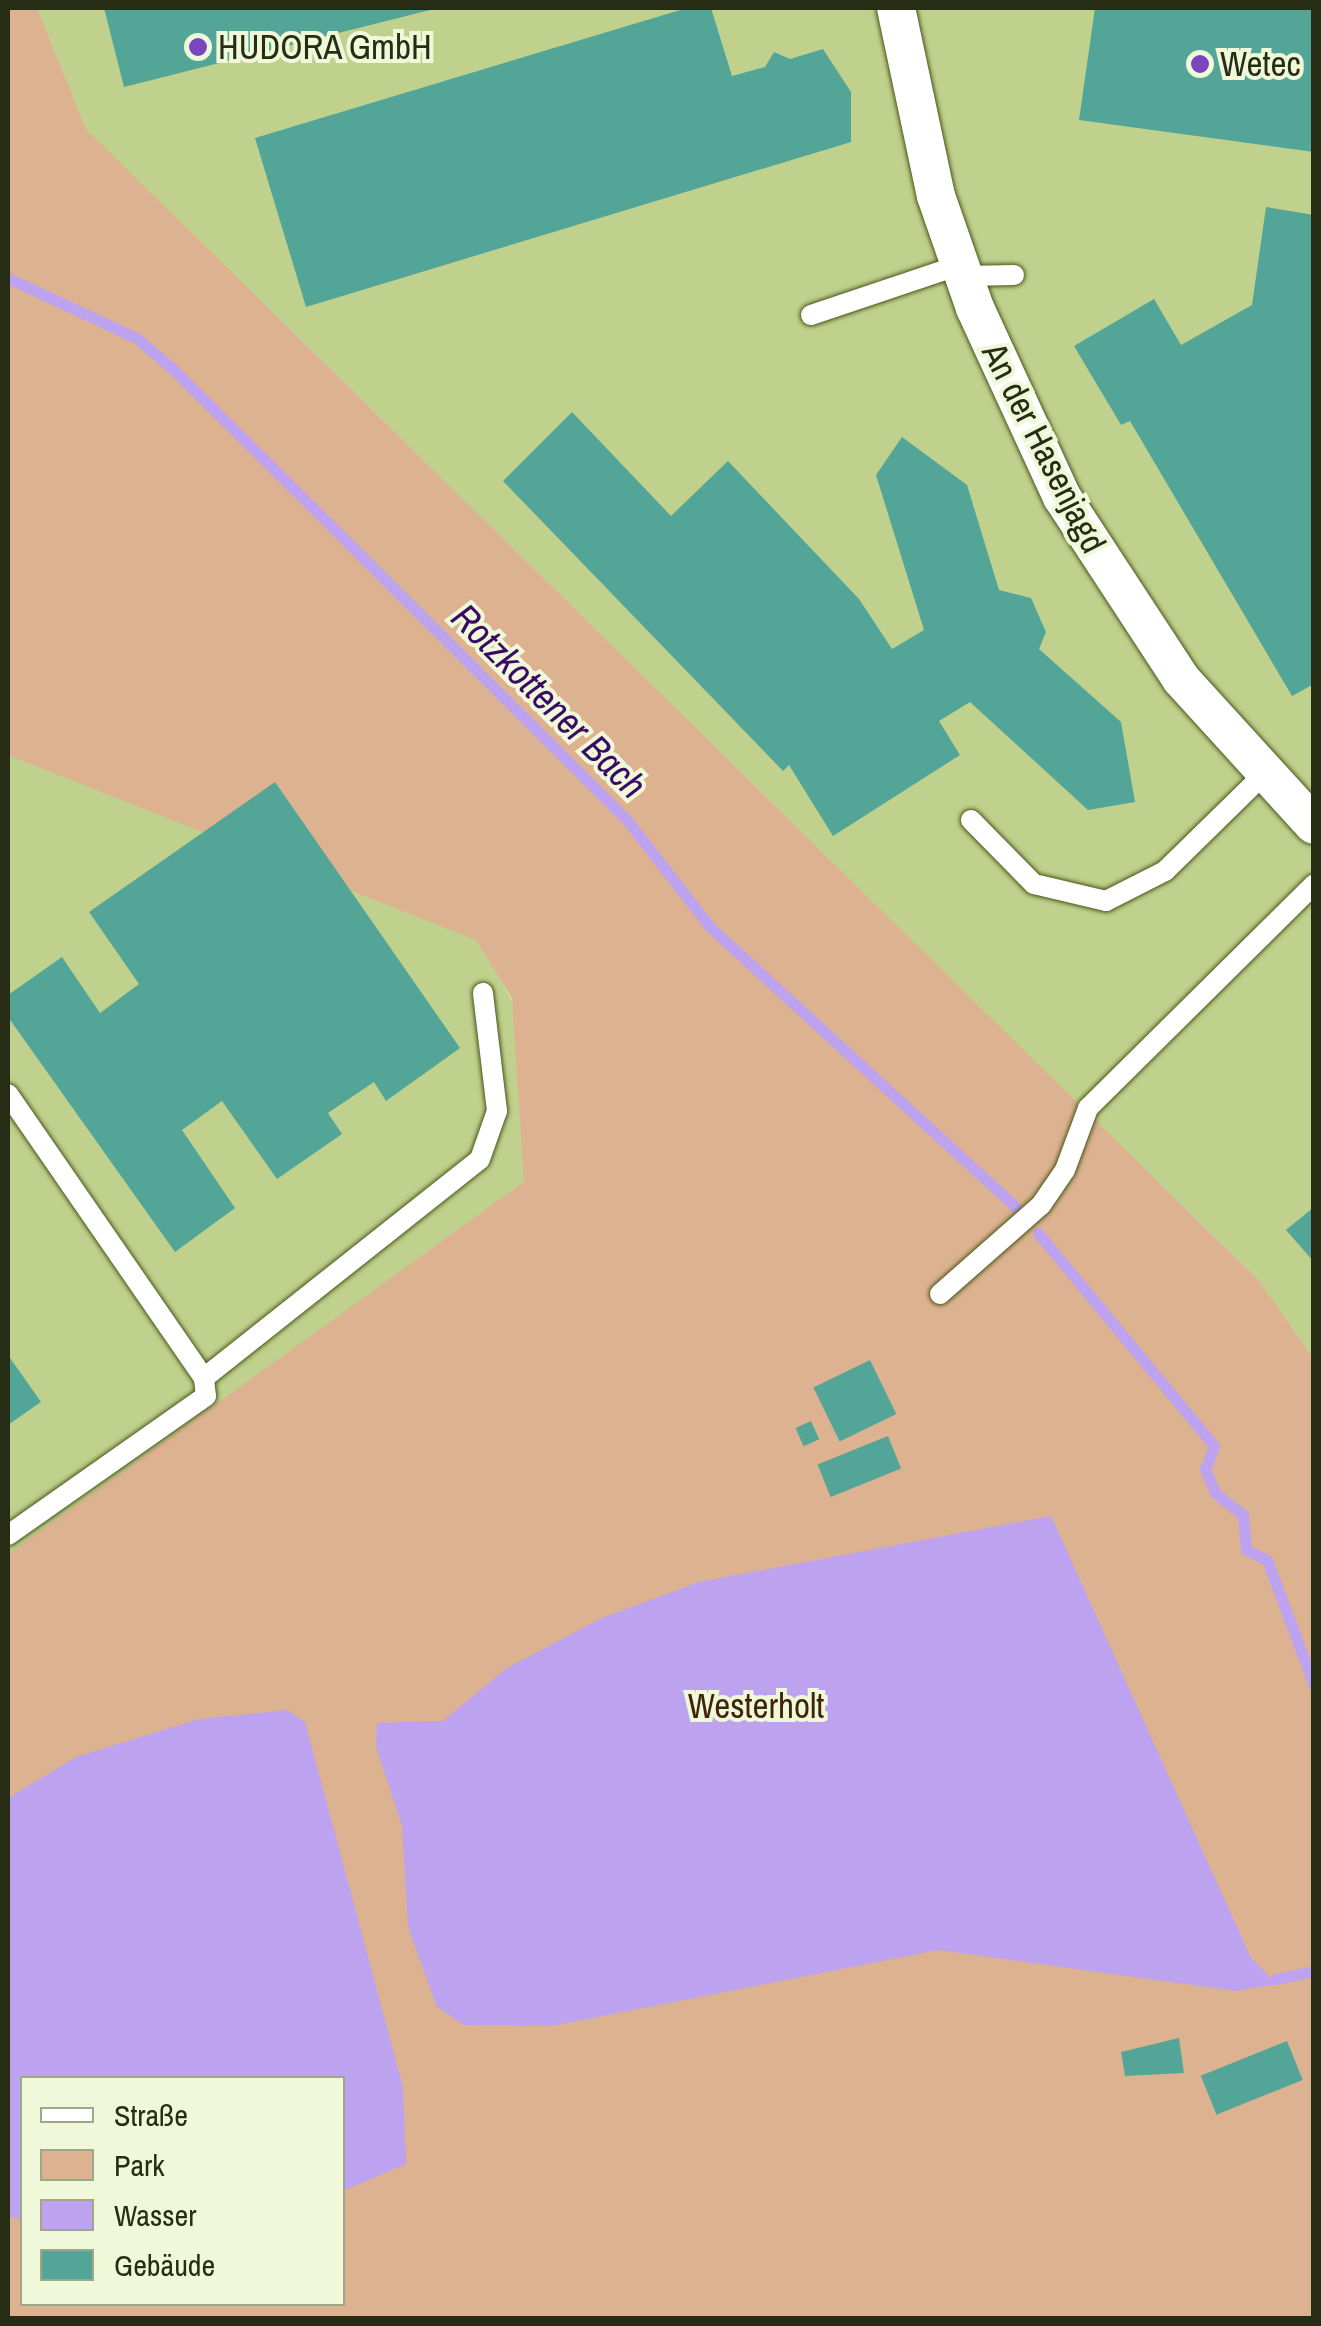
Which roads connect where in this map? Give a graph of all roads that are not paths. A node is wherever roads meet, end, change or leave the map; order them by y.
1 (896, 8) edge
2 (962, 270) junction
3 (1014, 275) dead end
4 (811, 315) dead end
5 (1263, 776) junction
6 (971, 820) dead end
7 (1314, 826) edge
8 (1314, 884) edge
9 (483, 993) dead end
10 (8, 1094) edge
11 (940, 1294) dead end
12 (204, 1378) junction
13 (8, 1536) edge

1 - 2 street, An der Hasenjagd
2 - 3 lane
2 - 4 lane
2 - 5 street, An der Hasenjagd
5 - 6 lane
5 - 7 street, An der Hasenjagd
8 - 11 lane
9 - 12 lane
10 - 12 lane
12 - 13 lane

